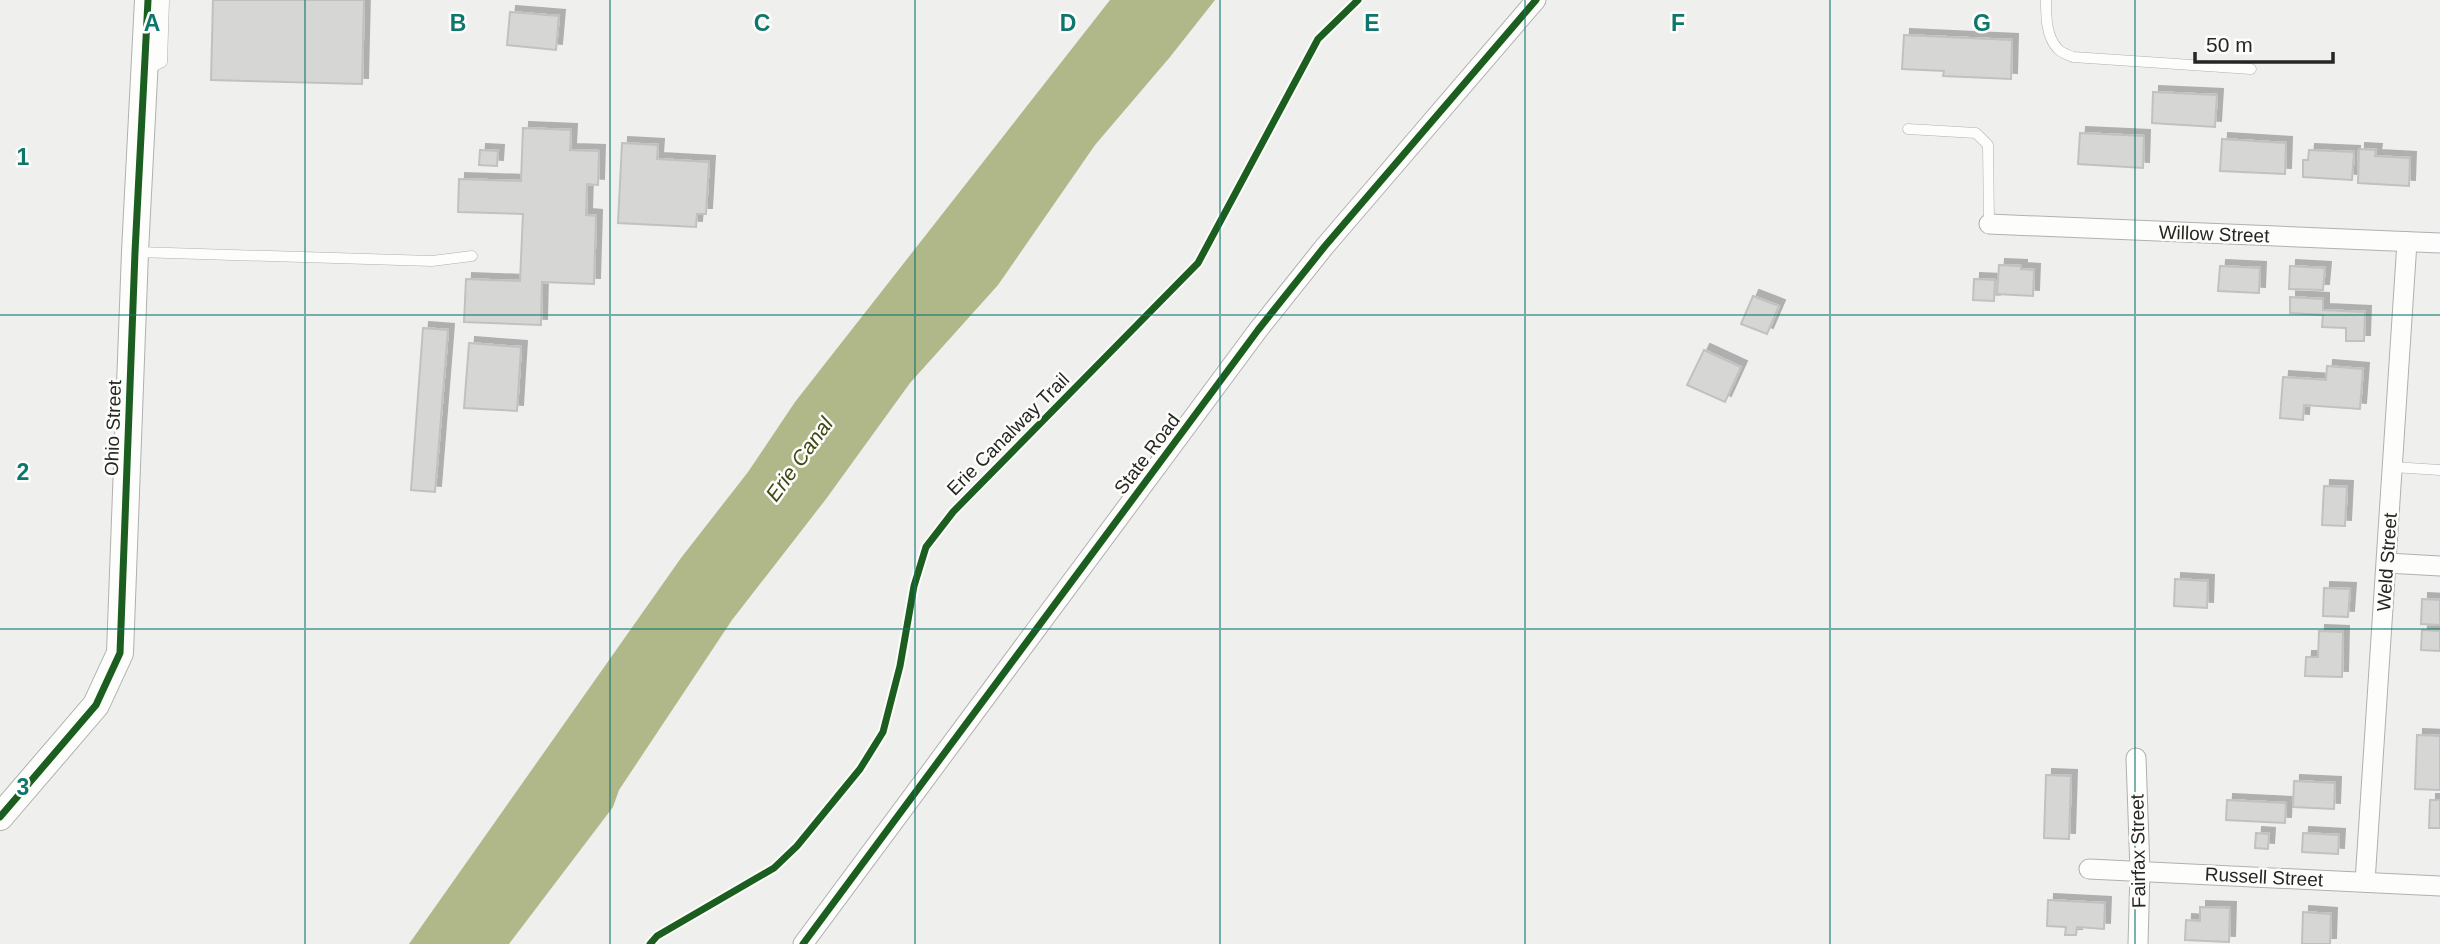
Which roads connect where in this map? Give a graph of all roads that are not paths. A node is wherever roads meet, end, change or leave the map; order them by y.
1 (148, 0) edge
2 (164, 0) edge
3 (1536, 0) edge
4 (2046, 0) edge
5 (2251, 69) dead end
6 (145, 70) junction
7 (1908, 129) dead end
8 (1989, 224) joint
9 (2407, 242) junction
10 (2440, 243) edge
11 (135, 252) junction
12 (472, 256) dead end
13 (2393, 467) junction
14 (2440, 470) edge
15 (2387, 563) junction
16 (2440, 566) edge
17 (2136, 758) dead end
18 (0, 817) edge
19 (2088, 869) dead end
20 (2140, 871) junction
21 (2365, 882) junction
22 (2440, 886) edge
23 (803, 944) edge
24 (2138, 944) edge

1 - 6 street, Ohio Street
2 - 6 lane
3 - 23 street, State Road
4 - 5 lane
6 - 11 street, Ohio Street
7 - 8 lane
8 - 9 street, Willow Street
9 - 10 street, Willow Street
9 - 13 street, Weld Street
11 - 12 lane
11 - 18 street, Ohio Street
13 - 14 lane
13 - 15 street, Weld Street
15 - 16 street
15 - 21 street, Weld Street
17 - 20 street, Fairfax Street
19 - 20 street, Russell Street
20 - 21 street, Russell Street
20 - 24 street, Fairfax Street
21 - 22 street, Russell Street

